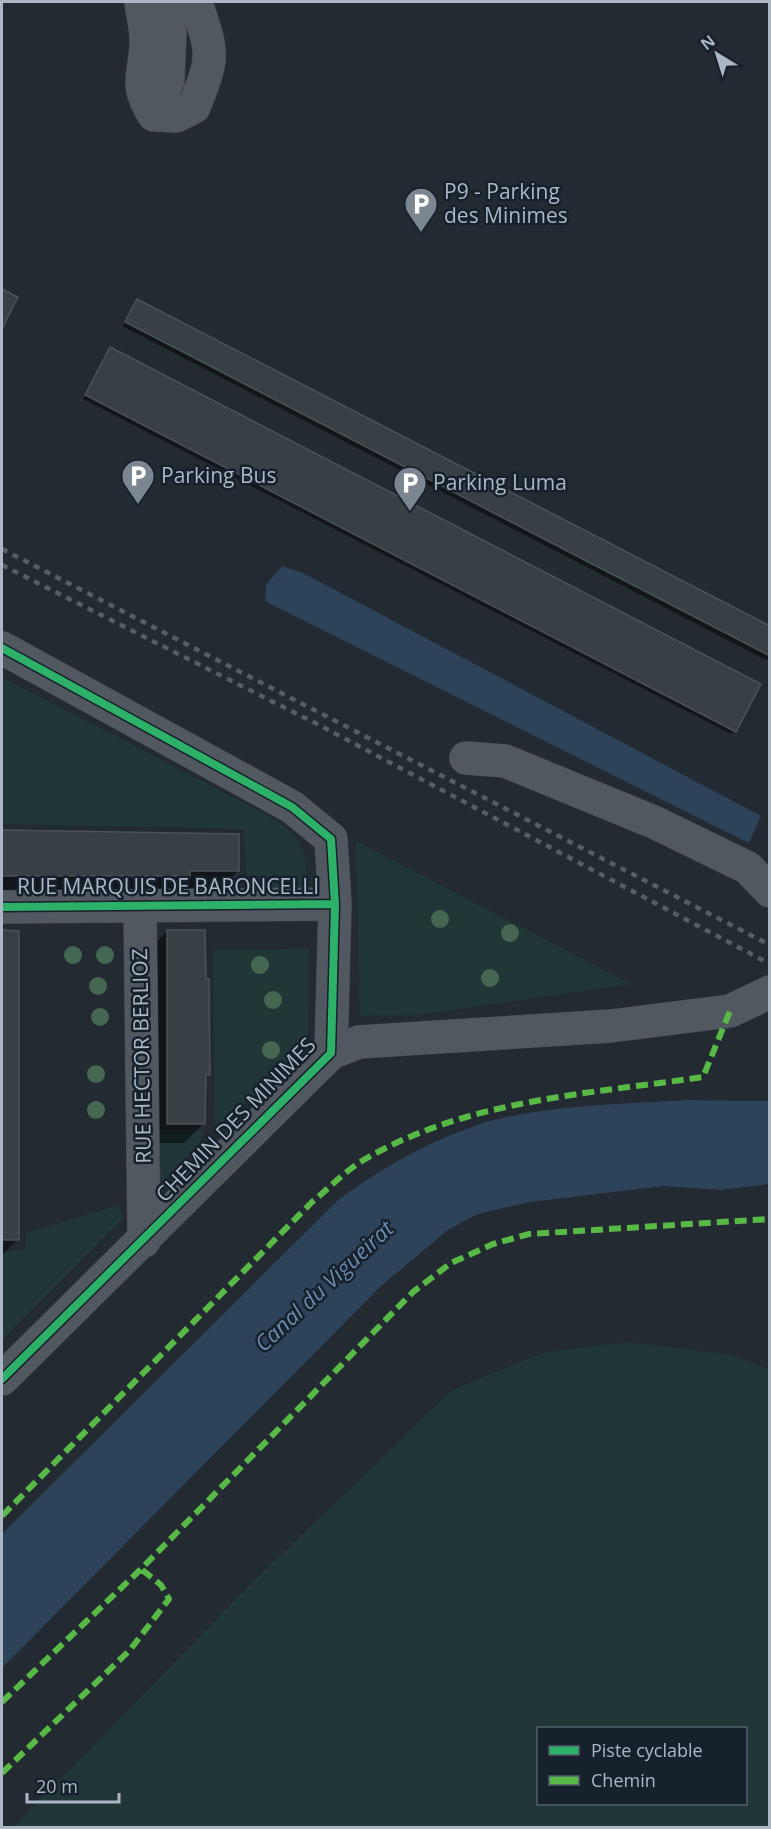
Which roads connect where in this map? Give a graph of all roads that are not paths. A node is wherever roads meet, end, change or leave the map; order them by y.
1 (141, 2) edge
2 (164, 2) edge
3 (196, 2) edge
4 (154, 115) junction
5 (2, 648) edge
6 (466, 758) dead end
7 (770, 891) edge
8 (335, 904) junction
9 (2, 906) edge
10 (140, 907) junction
11 (770, 992) edge
12 (331, 1053) junction
13 (144, 1241) junction
14 (2, 1379) edge

1 - 4 street
2 - 4 street
3 - 4 street
5 - 8 street, CHEMIN DES MINIMES
6 - 7 street
8 - 10 street, RUE MARQUIS DE BARONCELLI
8 - 12 street, CHEMIN DES MINIMES
9 - 10 street, RUE MARQUIS DE BARONCELLI
10 - 13 street, RUE HECTOR BERLIOZ
11 - 12 street
12 - 13 street, CHEMIN DES MINIMES
13 - 14 street, CHEMIN DES MINIMES

